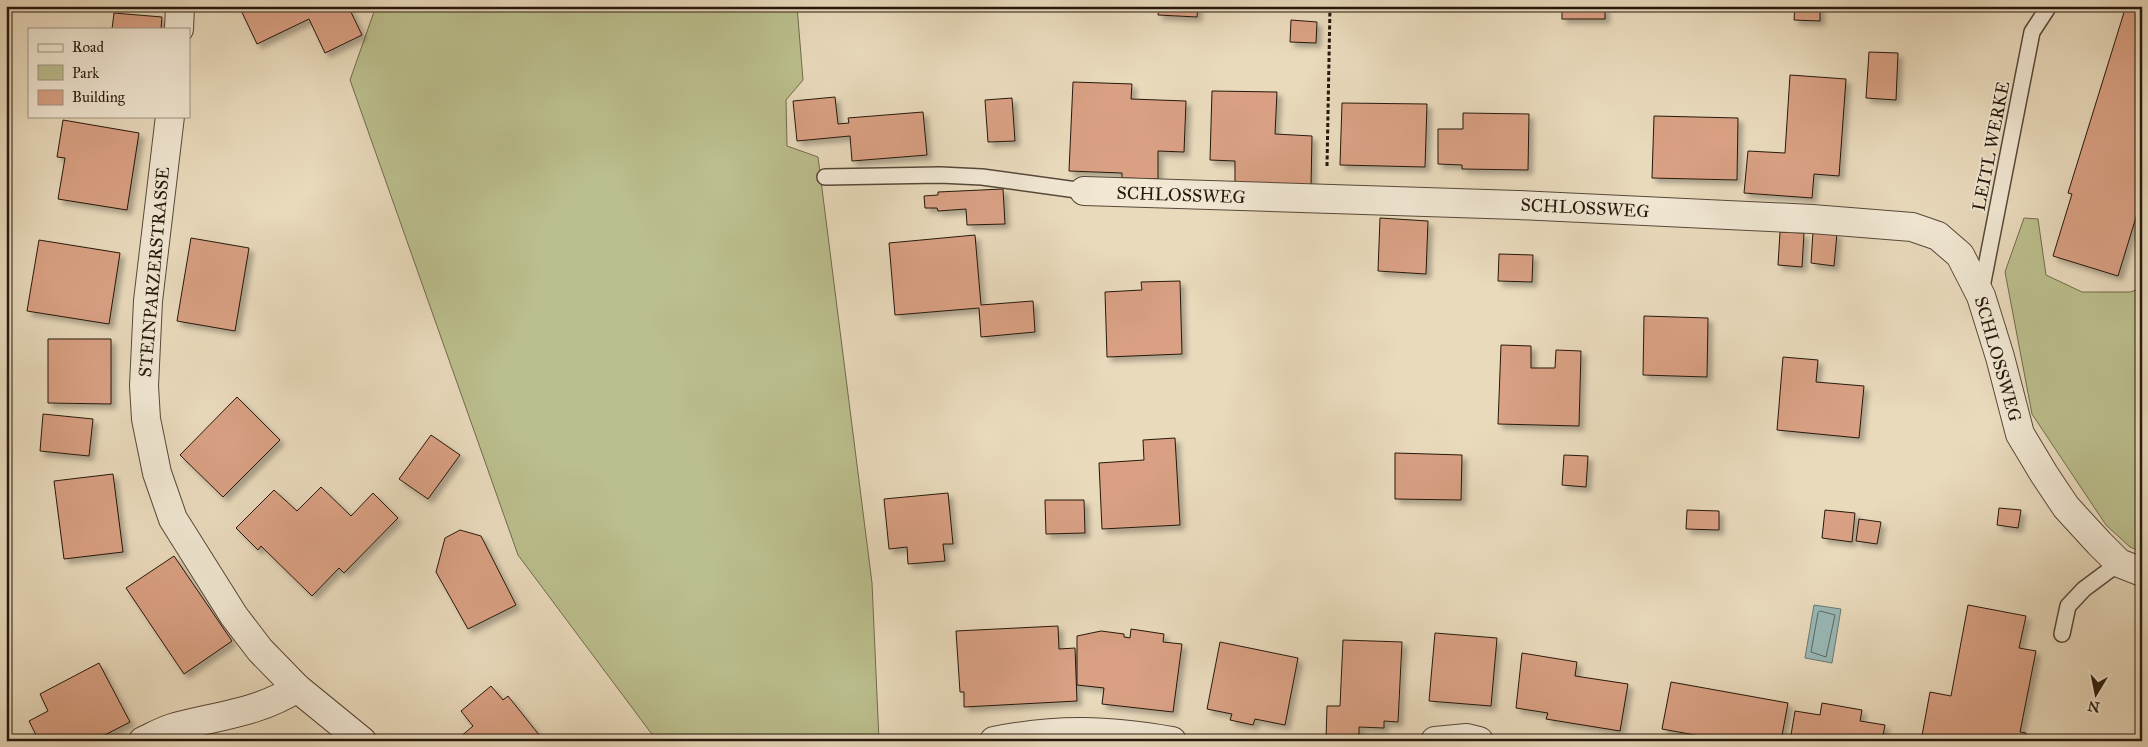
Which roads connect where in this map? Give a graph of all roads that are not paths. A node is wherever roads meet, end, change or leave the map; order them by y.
1 (180, 6) edge
2 (2049, 6) edge
3 (179, 28) edge
4 (170, 118) edge
5 (825, 177) dead end
6 (1084, 192) joint
7 (1981, 296) junction
8 (2130, 568) edge
9 (2062, 634) dead end
10 (297, 688) junction
11 (143, 741) edge
12 (362, 741) edge
13 (994, 741) edge
14 (1172, 741) edge
15 (1435, 741) edge
16 (1479, 741) edge

1 - 3 street
2 - 7 lane, LEITL WERKE
4 - 10 street, STEINPARZERSTRASSE
5 - 6 lane, SCHLOSSWEG
6 - 7 street, SCHLOSSWEG
7 - 8 street, SCHLOSSWEG
8 - 9 lane
10 - 11 street
10 - 12 street, STEINPARZERSTRASSE
13 - 14 street
15 - 16 street

